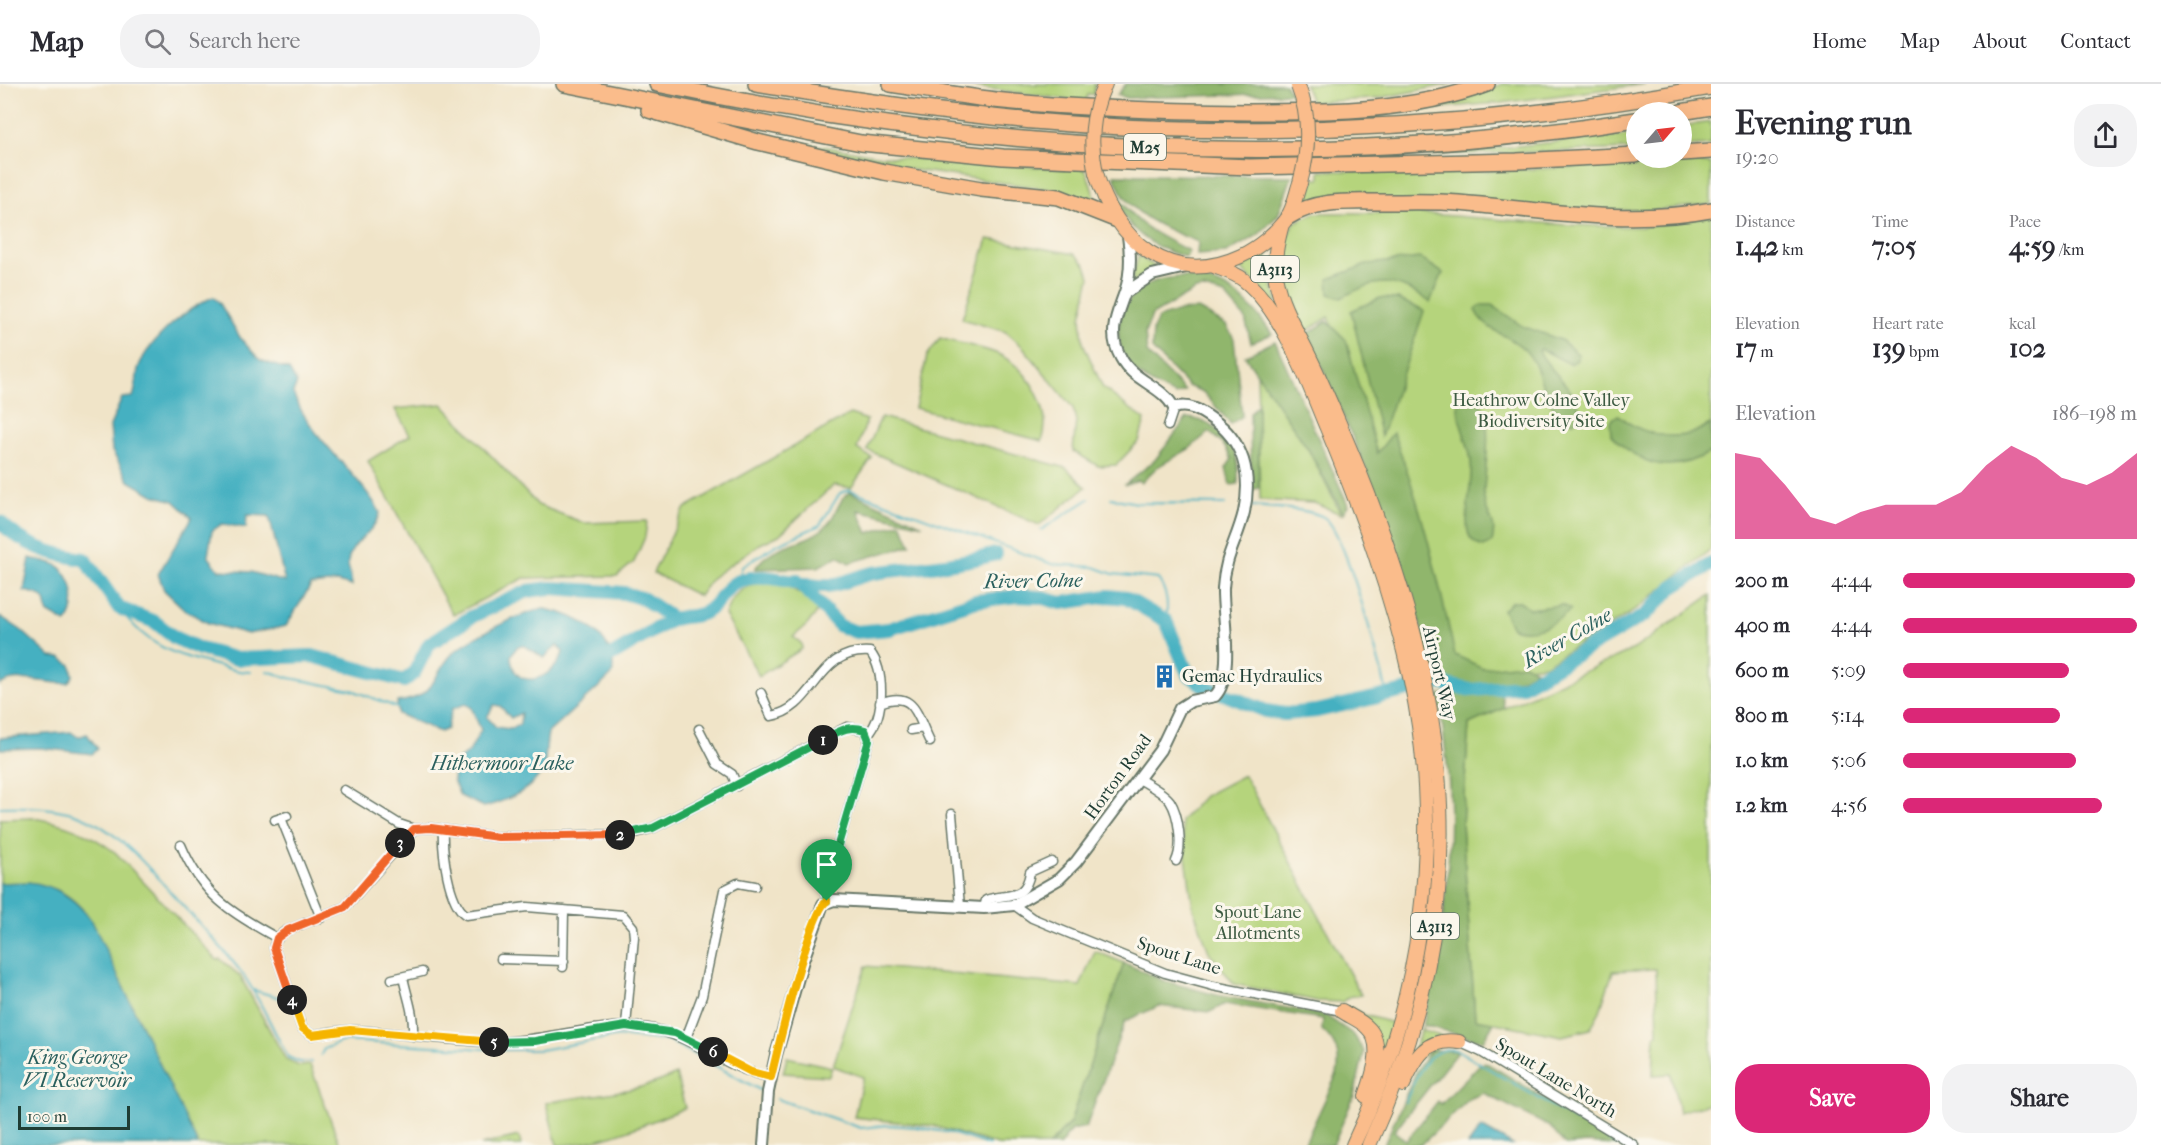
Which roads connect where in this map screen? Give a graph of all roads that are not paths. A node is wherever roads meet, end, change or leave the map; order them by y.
1 (564, 84) edge
2 (657, 84) edge
3 (756, 84) edge
4 (891, 84) edge
5 (1487, 84) edge
6 (1297, 85) edge
7 (1711, 87) edge
8 (1102, 90) edge
9 (592, 91) junction
10 (1711, 107) edge
11 (1692, 110) edge
12 (1626, 121) edge
13 (1711, 151) edge
14 (1692, 152) edge
15 (1626, 156) edge
16 (1711, 210) edge
17 (1115, 219) junction
18 (1285, 220) junction
19 (1128, 236) junction
20 (1214, 266) junction
21 (1187, 267) junction
22 (1125, 293) junction
23 (1174, 408) junction
24 (1168, 426) dead end
25 (1418, 679) junction
26 (761, 693) dead end
27 (880, 703) junction
28 (923, 728) junction
29 (699, 729) dead end
30 (911, 730) dead end
31 (868, 734) junction
32 (930, 742) dead end
33 (1139, 779) junction
34 (737, 786) junction
35 (344, 790) dead end
36 (281, 818) dead end
37 (955, 818) dead end
38 (399, 824) junction
39 (414, 829) junction
40 (443, 830) junction
41 (404, 839) junction
42 (181, 845) dead end
43 (1176, 861) dead end
44 (1052, 862) dead end
45 (755, 886) dead end
46 (827, 901) junction
47 (1014, 905) junction
48 (960, 906) junction
49 (984, 908) junction
50 (564, 910) junction
51 (321, 918) junction
52 (277, 938) junction
53 (501, 959) dead end
54 (422, 972) dead end
55 (403, 977) junction
56 (393, 979) dead end
57 (1342, 1011) joint
58 (626, 1026) junction
59 (413, 1036) junction
60 (686, 1038) junction
61 (1459, 1042) joint
62 (771, 1077) junction
63 (1363, 1125) junction
64 (764, 1145) edge
65 (1353, 1145) edge
66 (1370, 1145) edge
67 (1634, 1145) edge

1 - 9 highway, M25
2 - 12 highway, M25
3 - 7 highway, M25
4 - 5 highway, M25
6 - 18 highway, Airport Way, bridge
8 - 17 highway, bridge
9 - 15 highway, M25
9 - 17 highway, M25
10 - 11 highway
13 - 14 highway
16 - 18 highway
17 - 19 highway
18 - 20 highway
18 - 25 highway, Airport Way / A3113
19 - 21 highway
19 - 22 street
20 - 21 highway
20 - 25 highway, Airport Way / A3113
21 - 22 street
22 - 23 street
23 - 24 street
23 - 33 street, Horton Road
25 - 63 highway, Airport Way / A3113
25 - 66 highway, Airport Way / A3113
26 - 27 street
27 - 28 street
27 - 31 street
28 - 30 street
28 - 32 street
29 - 34 street
31 - 34 street
31 - 46 street
33 - 43 street
33 - 47 street, Horton Road
34 - 40 street
35 - 38 street
36 - 51 street
37 - 48 street
38 - 39 street
38 - 41 street
39 - 40 street
39 - 41 street
40 - 50 street
41 - 51 street
42 - 52 street
44 - 49 street
45 - 60 street
46 - 48 street, Horton Road
46 - 62 street
47 - 49 street, Horton Road
47 - 57 street, Spout Lane
48 - 49 street, Horton Road
50 - 53 street
50 - 58 street
51 - 52 street
52 - 59 street
54 - 55 street
55 - 56 street
55 - 59 street
57 - 63 highway
58 - 59 street
58 - 60 street
60 - 62 street
61 - 66 highway
61 - 67 street, Spout Lane North
62 - 64 street
63 - 65 highway, Airport Way / A3113

